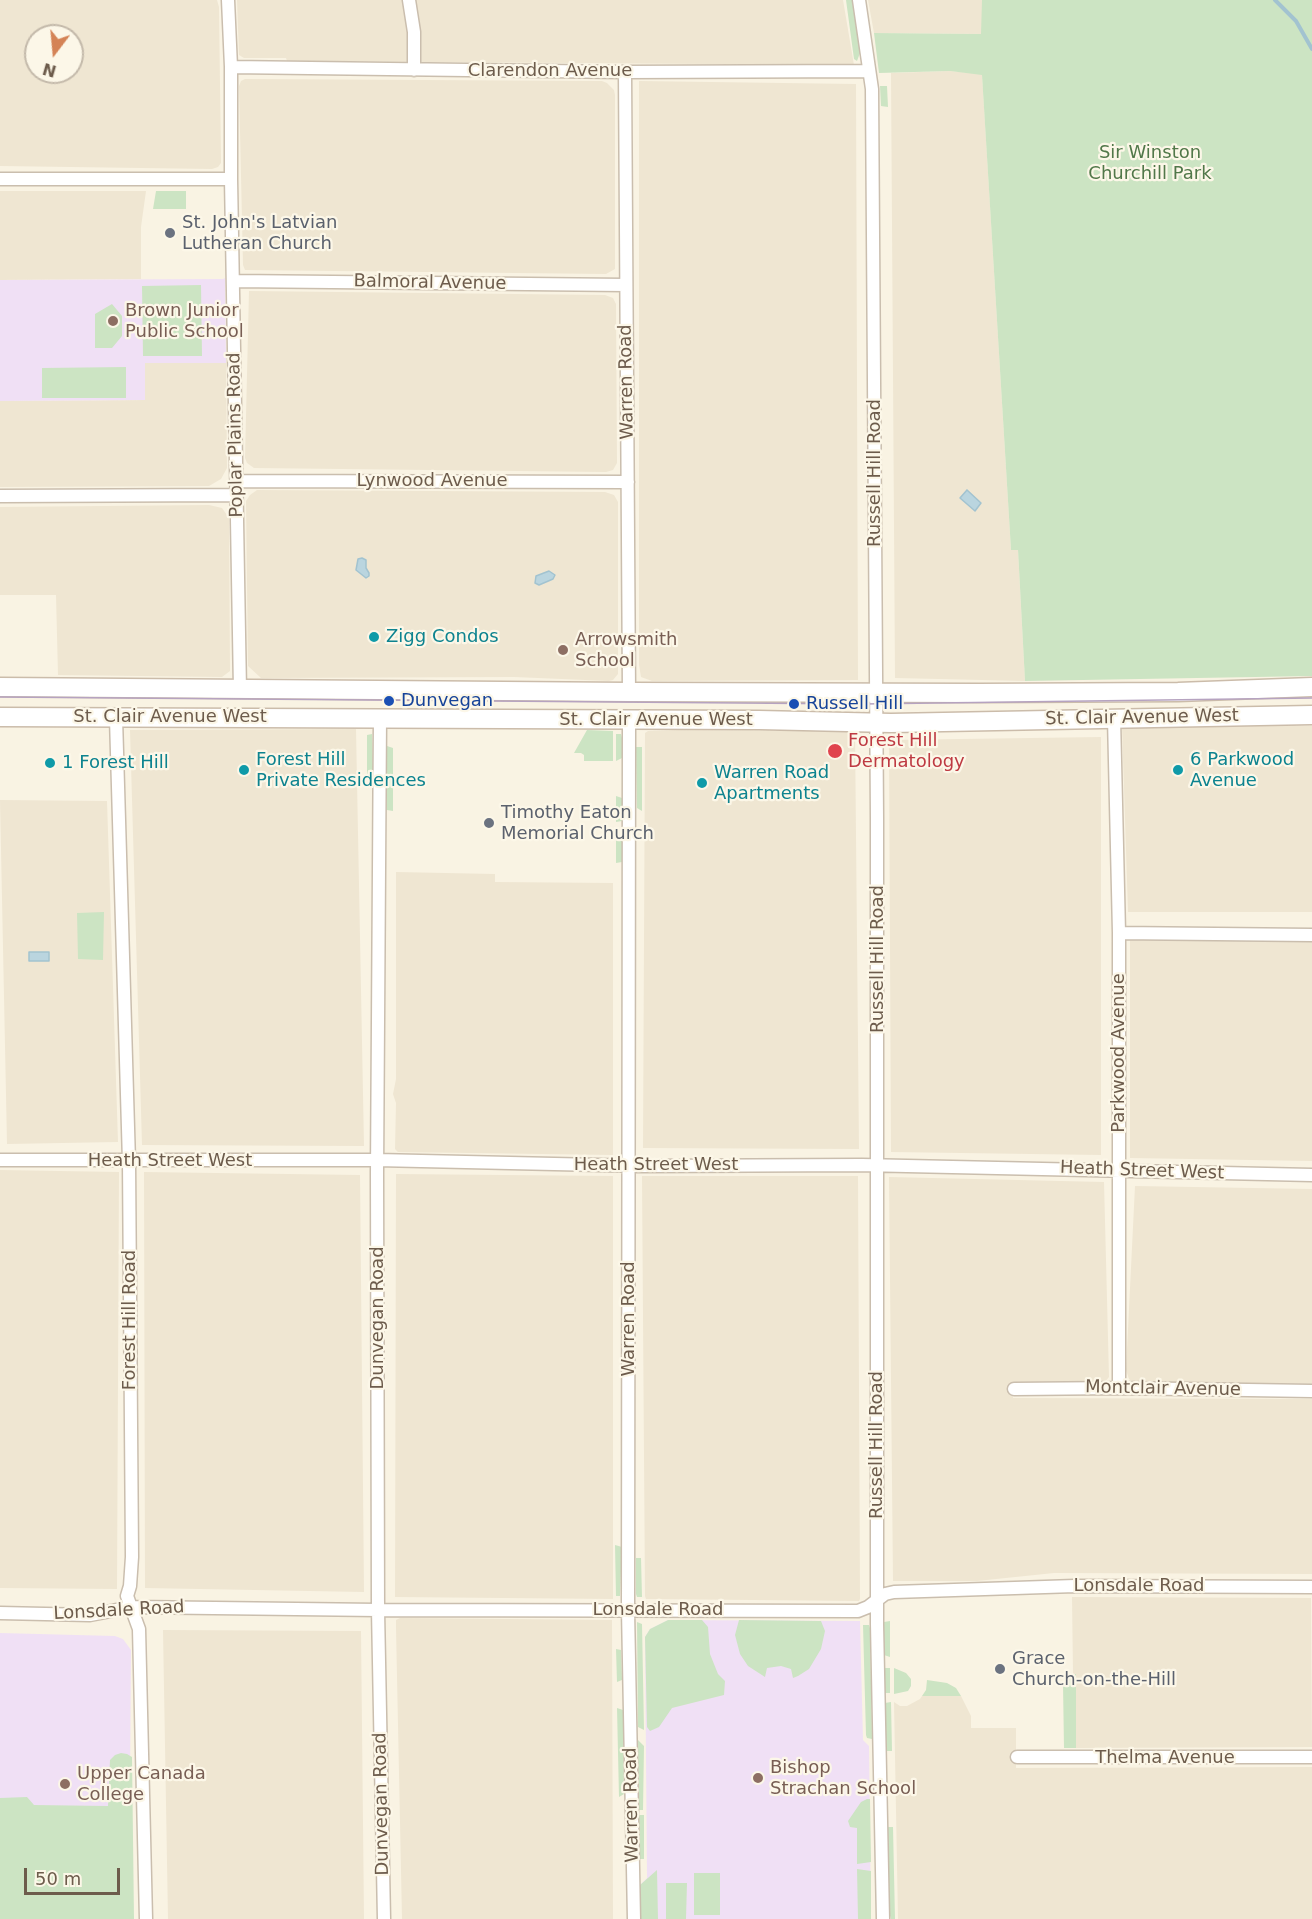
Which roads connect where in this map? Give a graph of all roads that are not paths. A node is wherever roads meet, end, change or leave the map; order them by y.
1 (228, 0) edge
2 (409, 0) edge
3 (860, 0) edge
4 (231, 67) junction
5 (414, 70) junction
6 (869, 71) junction
7 (625, 72) junction
8 (0, 179) edge
9 (231, 179) junction
10 (234, 281) junction
11 (626, 285) junction
12 (236, 481) junction
13 (628, 482) junction
14 (236, 495) junction
15 (0, 496) edge
16 (0, 687) edge
17 (1312, 687) edge
18 (472, 689) junction
19 (240, 690) junction
20 (629, 692) junction
21 (876, 692) junction
22 (1312, 715) edge
23 (0, 717) edge
24 (116, 717) junction
25 (380, 718) junction
26 (1114, 718) junction
27 (471, 720) junction
28 (629, 720) junction
29 (877, 723) junction
30 (1119, 933) junction
31 (1312, 935) edge
32 (0, 1160) edge
33 (377, 1160) junction
34 (129, 1162) junction
35 (628, 1166) junction
36 (878, 1166) junction
37 (1119, 1171) junction
38 (1312, 1175) edge
39 (1119, 1388) junction
40 (1014, 1389) dead end
41 (1312, 1391) edge
42 (1312, 1587) edge
43 (877, 1600) junction
44 (132, 1607) junction
45 (378, 1610) junction
46 (628, 1610) junction
47 (0, 1613) edge
48 (1017, 1757) dead end
49 (1312, 1757) edge
50 (146, 1919) edge
51 (384, 1919) edge
52 (634, 1919) edge
53 (883, 1919) edge

1 - 4 street, Poplar Plains Road
2 - 5 street
3 - 6 street, Russell Hill Road
4 - 5 street, Clarendon Avenue
4 - 9 street, Poplar Plains Road
5 - 7 street, Clarendon Avenue
6 - 7 street, Clarendon Avenue
6 - 21 street, Russell Hill Road
7 - 11 street, Warren Road
8 - 9 street
9 - 10 street, Poplar Plains Road
10 - 11 street, Balmoral Avenue
10 - 12 street, Poplar Plains Road
11 - 13 street, Warren Road
12 - 13 street, Lynwood Avenue
12 - 14 street, Poplar Plains Road
13 - 20 street, Warren Road
14 - 15 street
14 - 19 street, Poplar Plains Road
16 - 19 main road, St. Clair Avenue West
17 - 21 main road, St. Clair Avenue West
18 - 19 main road, St. Clair Avenue West
18 - 20 main road, St. Clair Avenue West
18 - 27 main road
20 - 21 main road, St. Clair Avenue West
21 - 29 street, Russell Hill Road
22 - 26 main road, St. Clair Avenue West
23 - 24 main road, St. Clair Avenue West
24 - 25 main road, St. Clair Avenue West
24 - 34 street, Forest Hill Road
25 - 27 main road, St. Clair Avenue West
25 - 33 street, Dunvegan Road
26 - 29 main road, St. Clair Avenue West
26 - 30 street, Parkwood Avenue
27 - 28 main road, St. Clair Avenue West
28 - 29 main road, St. Clair Avenue West
28 - 35 street, Warren Road
29 - 36 street, Russell Hill Road
30 - 31 street
30 - 37 street, Parkwood Avenue
32 - 34 street, Heath Street West
33 - 34 street, Heath Street West
33 - 35 street, Heath Street West
33 - 45 street, Dunvegan Road
34 - 44 street, Forest Hill Road
35 - 36 street, Heath Street West
35 - 46 street, Warren Road
36 - 37 street, Heath Street West
36 - 43 street, Russell Hill Road
37 - 38 street, Heath Street West
37 - 39 street, Parkwood Avenue
39 - 40 street, Montclair Avenue
39 - 41 street, Montclair Avenue
42 - 43 street, Lonsdale Road
43 - 46 street, Lonsdale Road
43 - 53 street, Russell Hill Road
44 - 45 street, Lonsdale Road
44 - 47 street, Lonsdale Road
44 - 50 street, Forest Hill Road
45 - 46 street, Lonsdale Road
45 - 51 street, Dunvegan Road
46 - 52 street, Warren Road
48 - 49 street, Thelma Avenue

